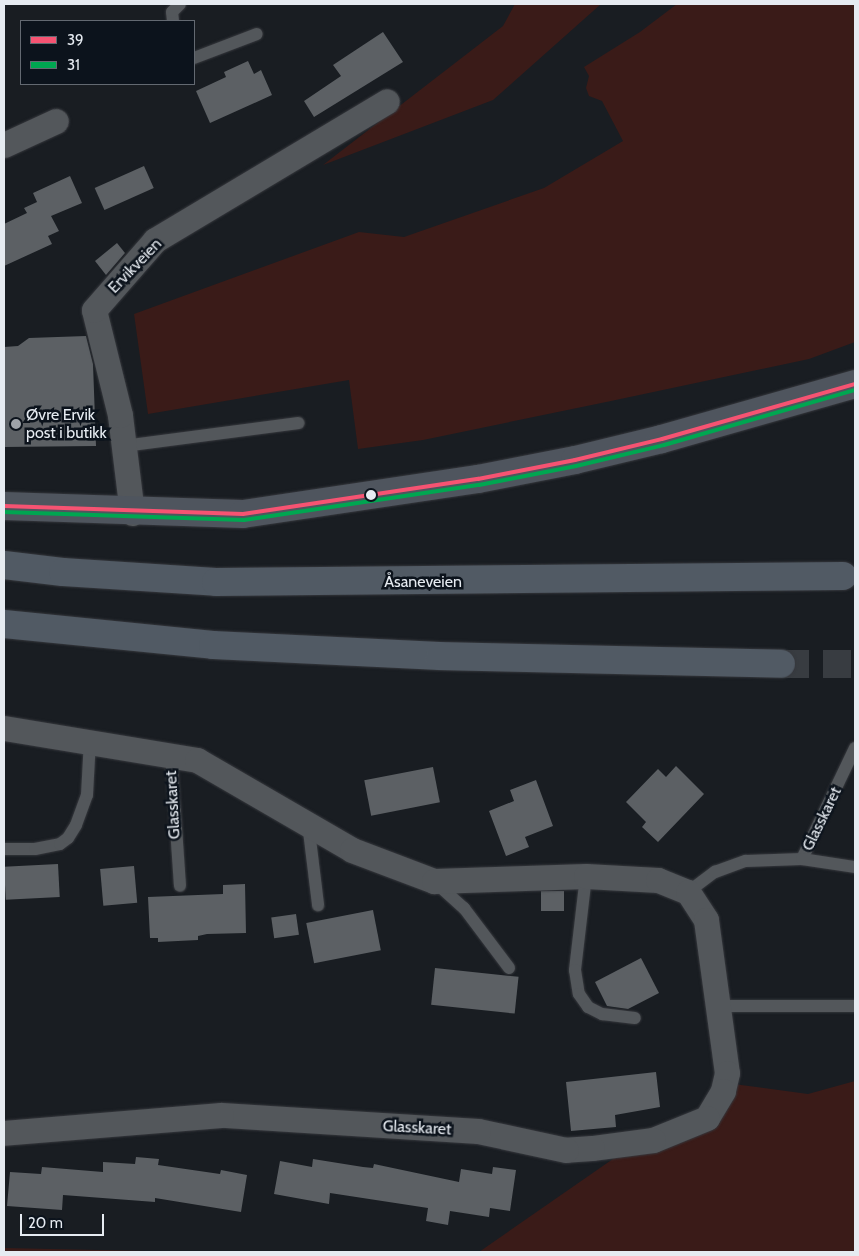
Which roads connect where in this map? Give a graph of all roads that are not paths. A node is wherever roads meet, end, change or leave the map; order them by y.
1 (180, 4) edge
2 (173, 20) edge
3 (257, 34) dead end
4 (195, 58) edge
5 (387, 101) dead end
6 (56, 121) dead end
7 (4, 145) edge
8 (855, 384) edge
9 (298, 423) dead end
10 (124, 446) junction
11 (132, 500) junction
12 (4, 506) edge
13 (4, 565) edge
14 (843, 576) dead end
15 (4, 624) edge
16 (781, 664) tunnel mouth
17 (4, 728) edge
18 (90, 740) junction
19 (855, 748) edge
20 (171, 754) junction
21 (308, 823) junction
22 (4, 849) edge
23 (802, 859) junction
24 (855, 867) edge
25 (586, 876) junction
26 (434, 881) junction
27 (180, 886) dead end
28 (688, 892) junction
29 (318, 905) dead end
30 (509, 968) dead end
31 (716, 1006) junction
32 (855, 1006) edge
33 (636, 1018) dead end
34 (4, 1134) edge

1 - 2 lane
3 - 4 lane
5 - 10 street, Ervikveien
6 - 7 street
8 - 11 main road
9 - 10 lane
10 - 11 street, Ervikveien
11 - 12 main road
13 - 14 highway, Åsaneveien
15 - 16 highway
17 - 18 street, Glasskaret
18 - 20 street, Glasskaret
18 - 22 lane
19 - 23 lane, Glasskaret
20 - 21 street, Glasskaret
20 - 27 lane, Glasskaret
21 - 26 street, Glasskaret
21 - 29 lane
23 - 24 lane
23 - 28 lane, Glasskaret
25 - 26 street, Glasskaret
25 - 28 street, Glasskaret
25 - 33 lane
26 - 30 lane, Glasskaret
28 - 31 street, Glasskaret
31 - 32 lane
31 - 34 street, Glasskaret

